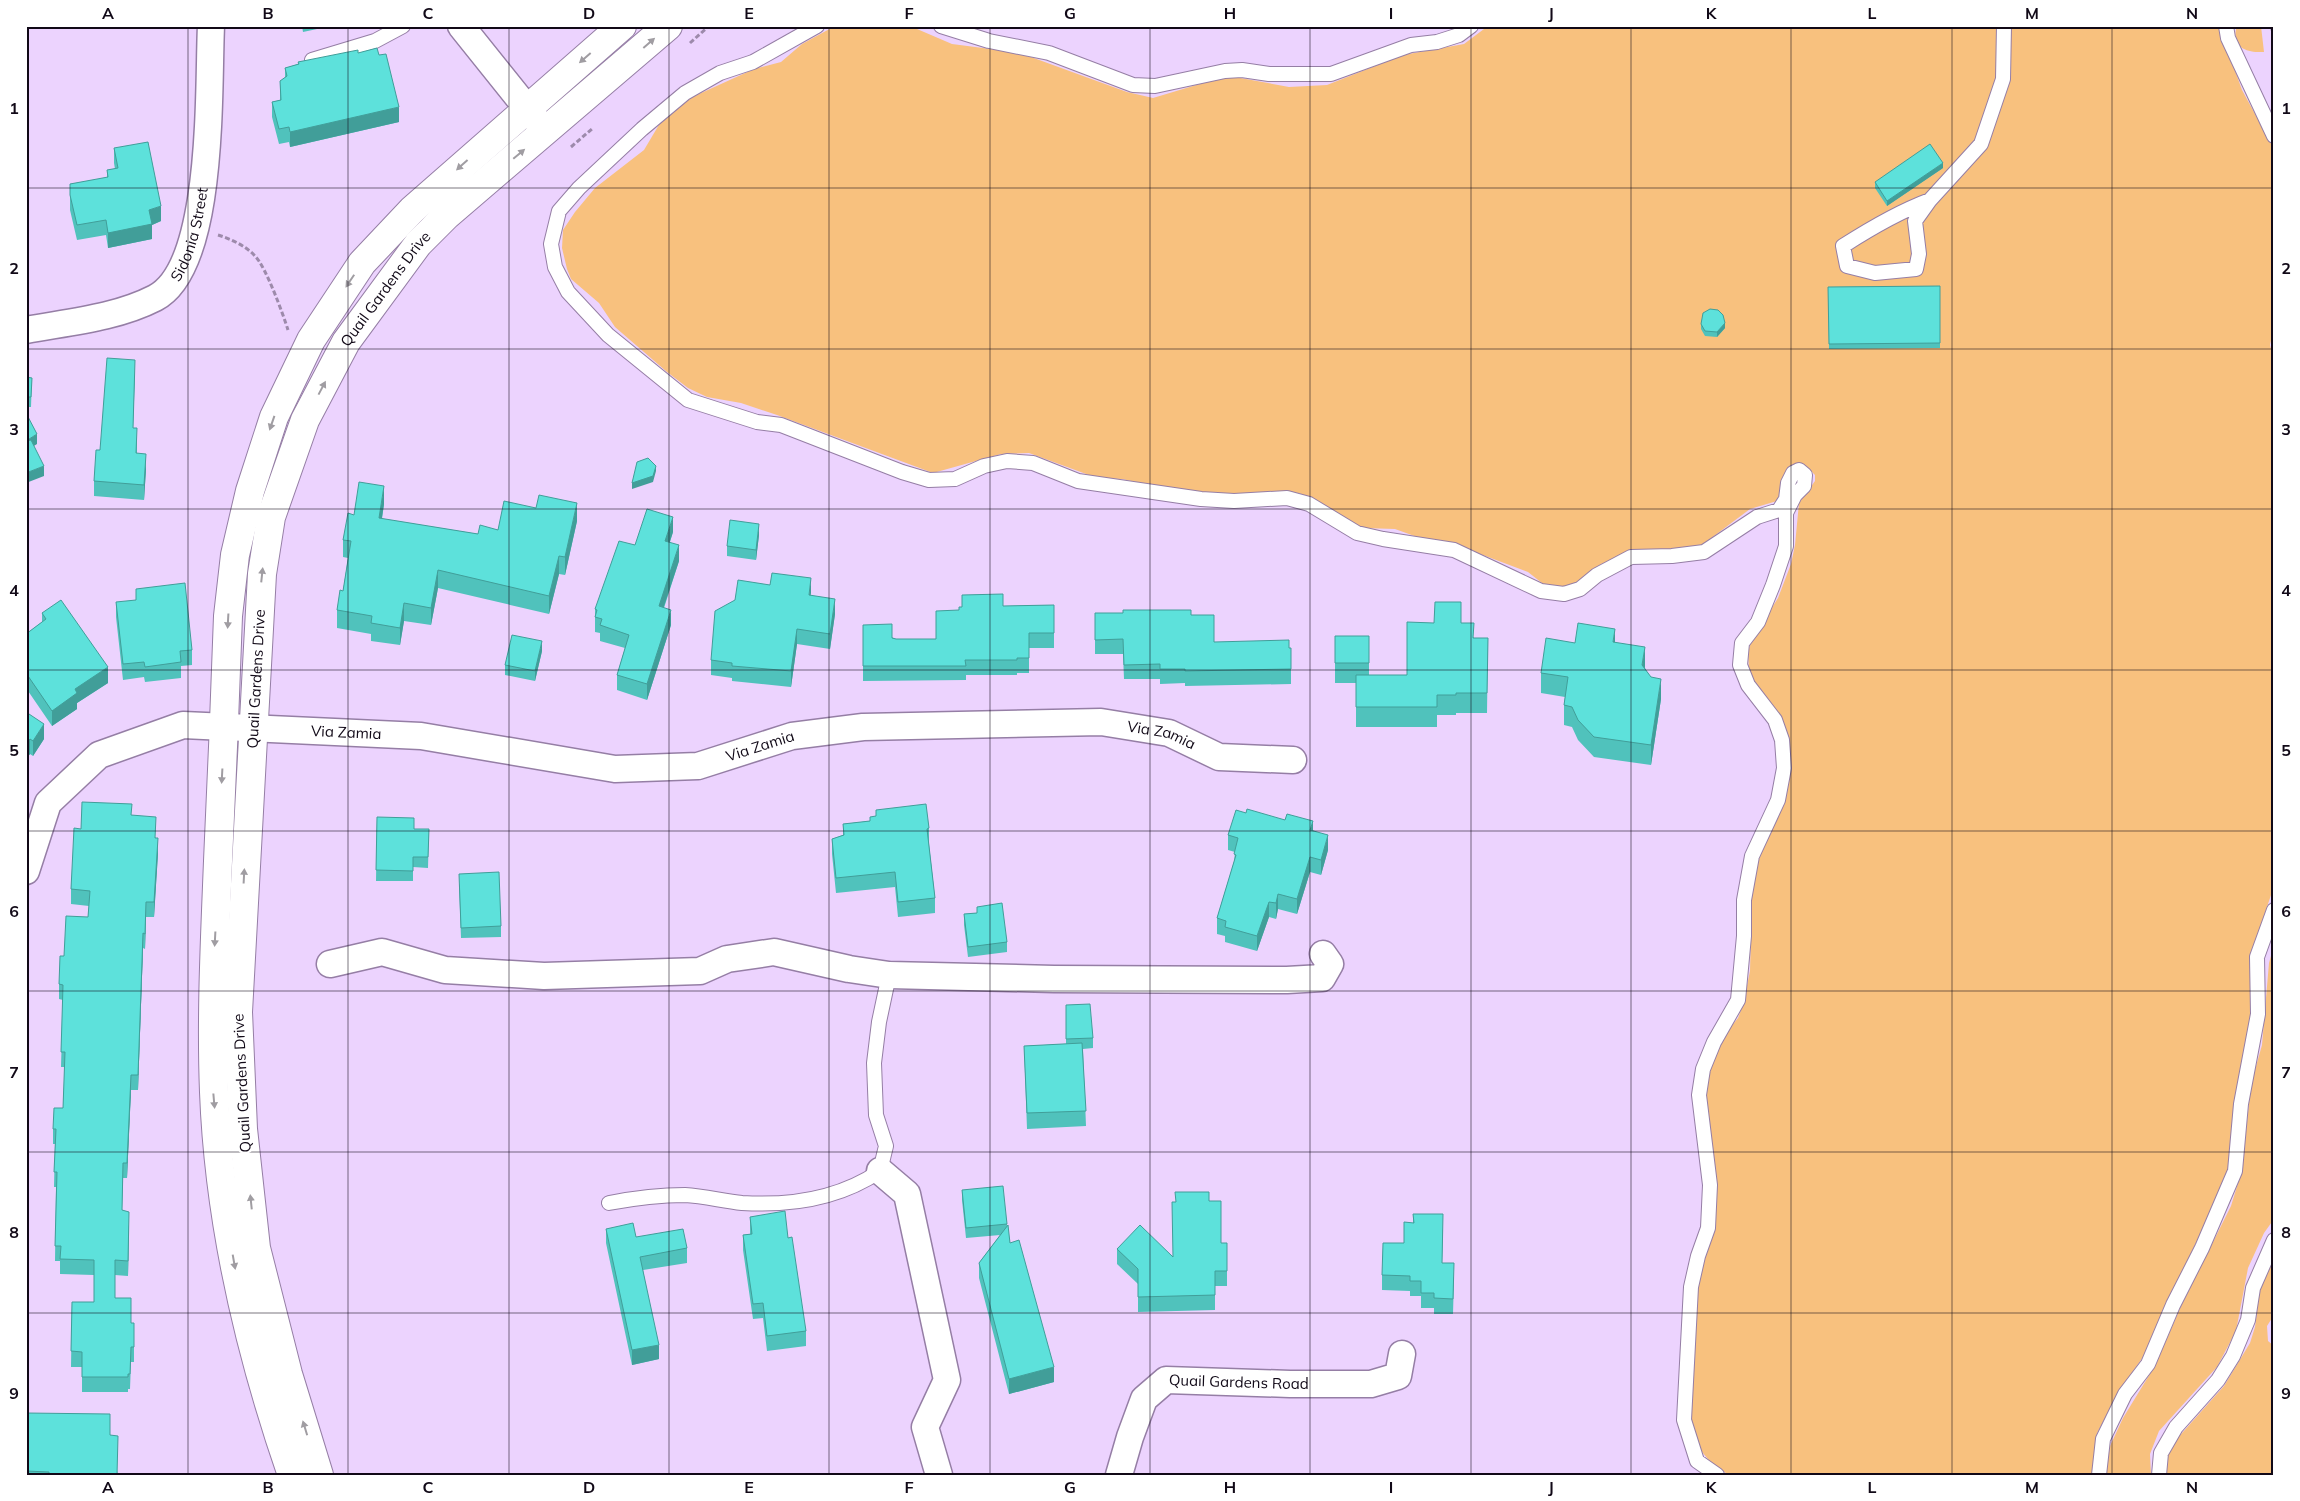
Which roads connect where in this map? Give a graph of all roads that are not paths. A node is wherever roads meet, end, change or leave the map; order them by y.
1 (211, 26) edge
2 (402, 26) edge
3 (461, 26) edge
4 (622, 26) edge
5 (668, 26) edge
6 (817, 26) edge
7 (940, 26) edge
8 (1471, 26) edge
9 (2004, 26) edge
10 (2226, 26) edge
11 (312, 60) edge
12 (527, 108) junction
13 (545, 131) junction
14 (2274, 136) edge
15 (1930, 200) junction
16 (26, 330) edge
17 (224, 728) junction
18 (253, 729) junction
19 (1293, 760) dead end
20 (26, 871) edge
21 (2274, 910) edge
22 (1323, 954) dead end
23 (330, 964) dead end
24 (889, 975) junction
25 (880, 1171) junction
26 (609, 1203) dead end
27 (2274, 1240) edge
28 (1402, 1354) dead end
29 (292, 1475) edge
30 (319, 1475) edge
31 (939, 1475) edge
32 (1119, 1475) edge
33 (1717, 1475) edge
34 (2099, 1475) edge
35 (2158, 1475) edge

1 - 16 street, Sidonia Street
2 - 11 lane
3 - 12 street
4 -> 12 main road, Quail Gardens Drive
13 -> 5 main road, Quail Gardens Drive
6 - 33 lane
7 - 8 lane
9 - 15 lane
10 - 14 lane
12 - 13 street
12 -> 17 main road, Quail Gardens Drive
18 -> 13 main road, Quail Gardens Drive
15 - 15 lane
17 - 18 street, Via Zamia
17 - 20 street, Via Zamia
17 -> 29 main road, Quail Gardens Drive
18 - 19 street, Via Zamia
30 -> 18 main road, Quail Gardens Drive
21 - 34 lane
22 - 24 street
23 - 24 street
24 - 25 lane
25 - 26 lane
25 - 31 street
27 - 35 lane
28 - 32 street, Quail Gardens Road

